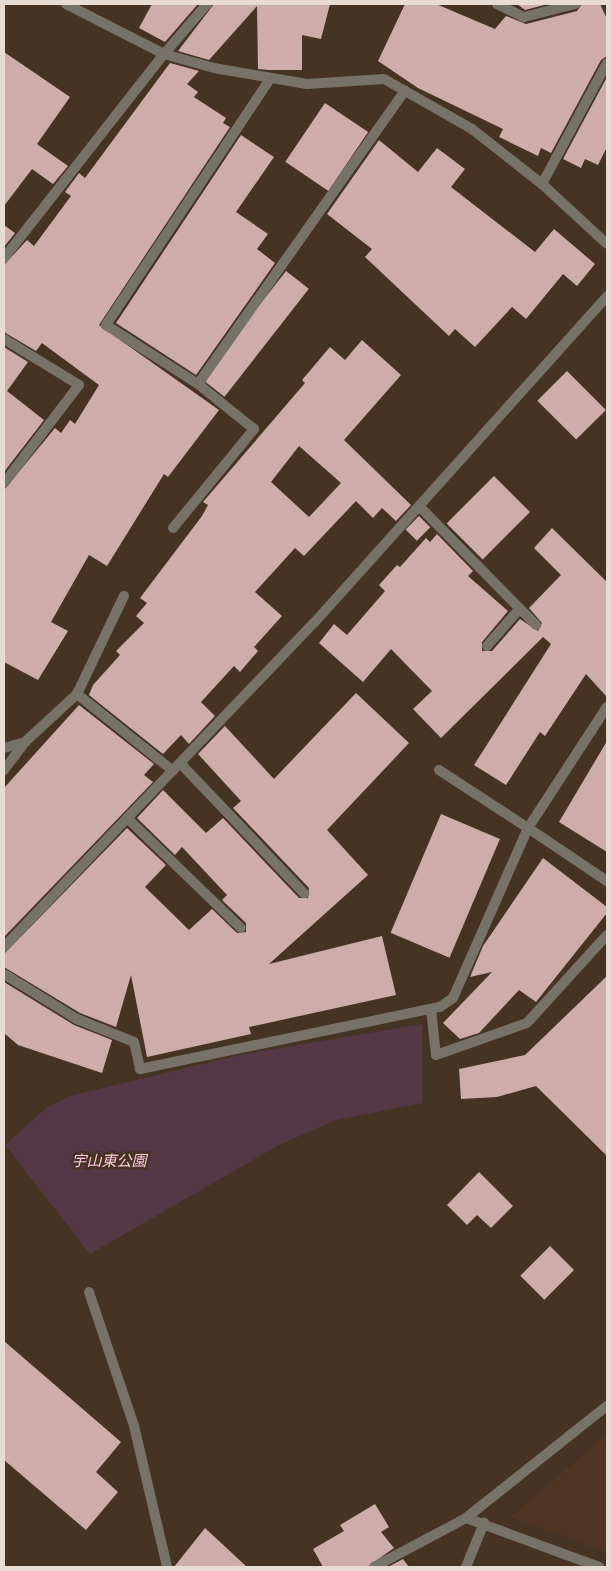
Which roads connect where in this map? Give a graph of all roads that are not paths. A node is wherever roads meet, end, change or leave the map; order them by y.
1 (66, 4) edge
2 (207, 4) edge
3 (497, 4) edge
4 (575, 4) edge
5 (164, 54) junction
6 (607, 63) edge
7 (270, 79) junction
8 (405, 91) junction
9 (542, 184) junction
10 (607, 244) edge
11 (4, 258) edge
12 (607, 296) edge
13 (4, 339) edge
14 (198, 384) junction
15 (4, 483) edge
16 (419, 506) junction
17 (173, 528) dead end
18 (124, 596) dead end
19 (520, 608) junction
20 (536, 625) dead end
21 (487, 646) dead end
22 (77, 694) junction
23 (607, 707) edge
24 (26, 742) junction
25 (4, 748) edge
26 (176, 767) junction
27 (4, 770) edge
28 (439, 770) dead end
29 (127, 818) junction
30 (528, 828) junction
31 (607, 881) edge
32 (304, 893) dead end
33 (241, 928) dead end
34 (607, 935) edge
35 (4, 947) edge
36 (4, 974) edge
37 (431, 1008) junction
38 (89, 1292) dead end
39 (607, 1406) edge
40 (466, 1518) junction
41 (484, 1524) junction
42 (167, 1567) edge
43 (374, 1567) edge
44 (466, 1567) edge
45 (600, 1567) edge

1 - 5 street
2 - 5 street
3 - 4 street
5 - 7 street
5 - 11 street
6 - 9 street
7 - 8 street
7 - 14 street
8 - 9 street
8 - 14 street
9 - 10 street
12 - 16 street
13 - 15 street
14 - 17 street
16 - 19 street
16 - 26 street
18 - 22 street
19 - 20 street
19 - 21 street
22 - 24 street
22 - 26 street
23 - 30 street
24 - 25 street
24 - 27 street
26 - 29 street
26 - 32 street
28 - 30 street
29 - 33 street
29 - 35 street
30 - 31 street
30 - 37 street
34 - 37 street
36 - 37 street
38 - 42 street
39 - 40 street
40 - 41 street
40 - 43 street
41 - 44 street
41 - 45 street

